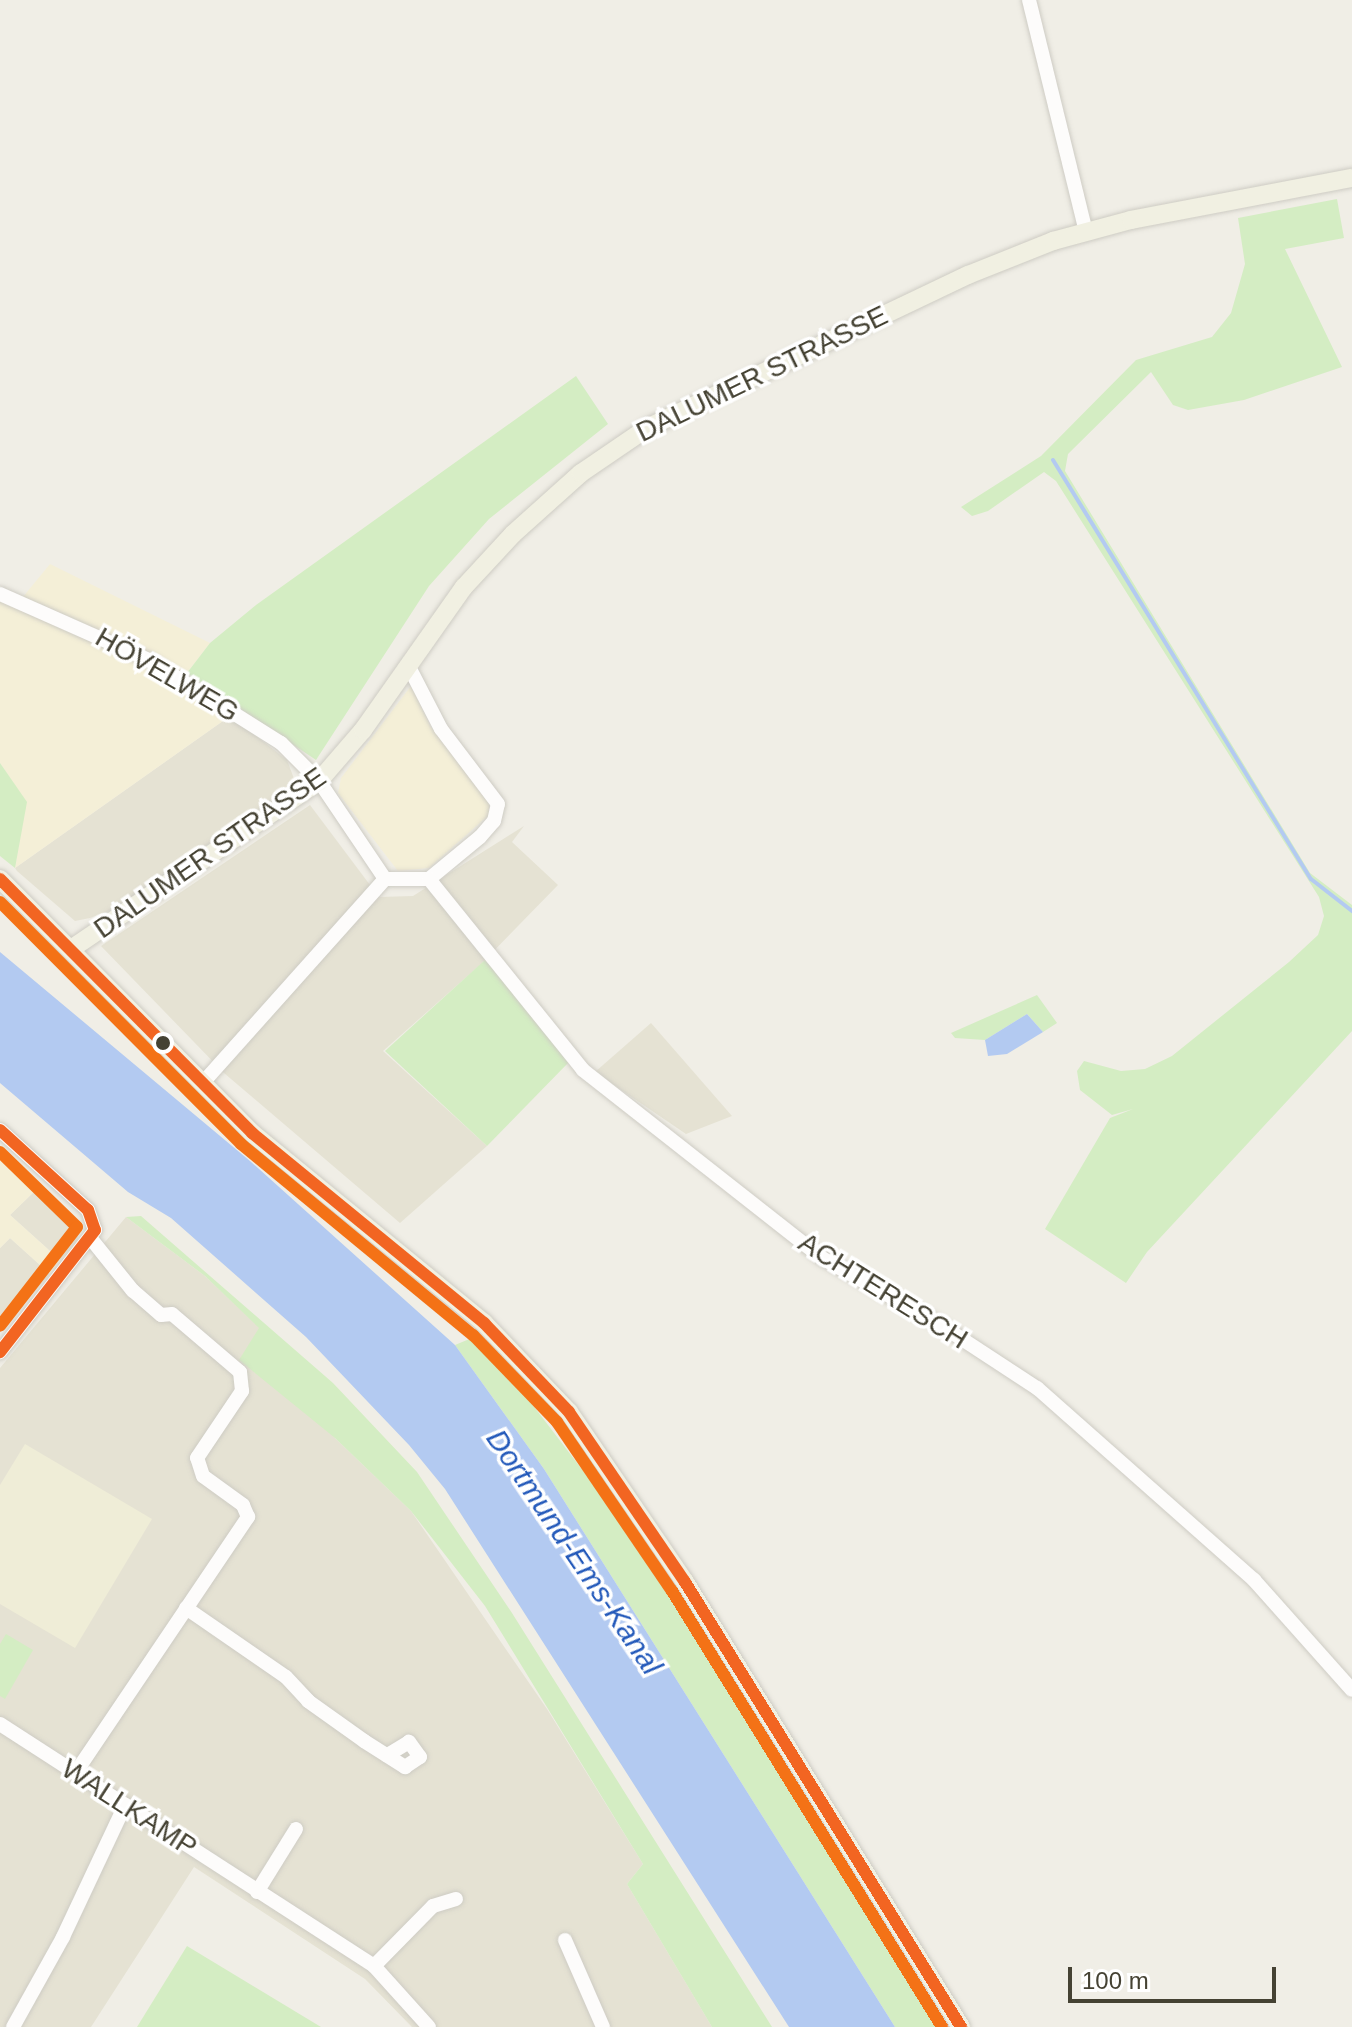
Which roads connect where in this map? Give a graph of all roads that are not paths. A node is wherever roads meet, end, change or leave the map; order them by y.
1 (1029, 0) edge
2 (1352, 178) edge
3 (1086, 232) junction
4 (0, 594) edge
5 (408, 665) junction
6 (319, 781) junction
7 (0, 879) edge
8 (385, 879) junction
9 (429, 879) junction
10 (71, 949) junction
11 (202, 1084) junction
12 (0, 1130) edge
13 (92, 1240) junction
14 (0, 1352) edge
15 (186, 1608) junction
16 (1352, 1690) edge
17 (0, 1724) edge
18 (387, 1755) dead end
19 (76, 1772) junction
20 (125, 1805) junction
21 (296, 1829) dead end
22 (257, 1892) junction
23 (456, 1899) dead end
24 (565, 1940) dead end
25 (374, 1966) junction
26 (13, 2027) edge
27 (429, 2027) edge
28 (603, 2027) edge
29 (961, 2027) edge

1 - 3 street
2 - 3 main road, DALUMER STRASSE
3 - 5 main road, DALUMER STRASSE
4 - 6 street, HÖVELWEG
5 - 6 main road, DALUMER STRASSE
5 - 9 street
6 - 8 street, HÖVELWEG
6 - 10 main road, DALUMER STRASSE
7 - 10 main road
8 - 9 street
8 - 11 street
9 - 16 street, ACHTERESCH
10 - 11 main road
11 - 29 main road
12 - 13 street
13 - 14 street
13 - 15 street
15 - 18 street
15 - 19 street
17 - 19 street, WALLKAMP
19 - 20 street, WALLKAMP
20 - 22 street, WALLKAMP
20 - 26 street
21 - 22 street
22 - 25 street, WALLKAMP
23 - 25 street
24 - 28 street
25 - 27 street, WALLKAMP

